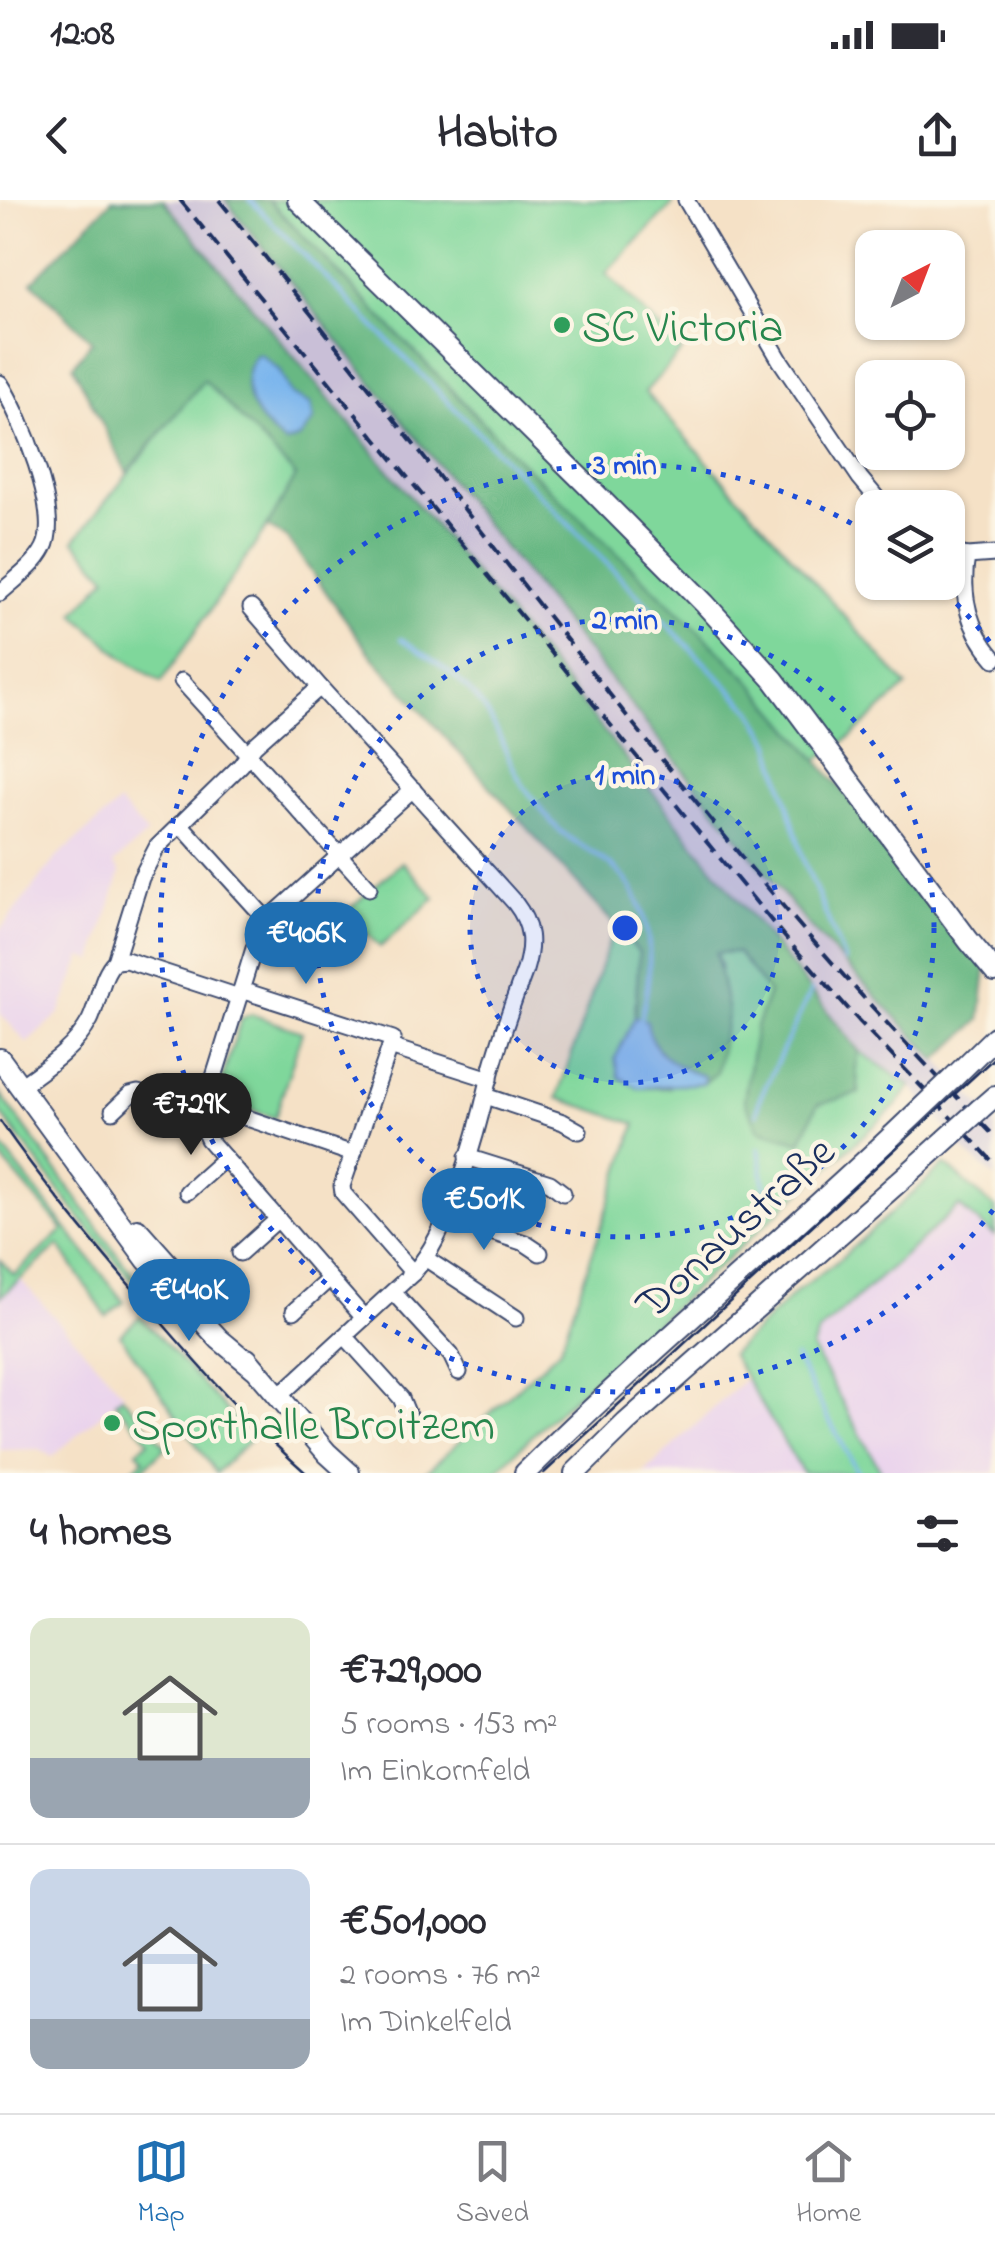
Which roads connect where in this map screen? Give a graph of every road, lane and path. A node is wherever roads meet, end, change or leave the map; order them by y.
1 (298, 200) edge
2 (686, 200) edge
3 (0, 384) edge
4 (870, 490) edge
5 (995, 554) edge
6 (967, 556) joint
7 (0, 593) edge
8 (251, 608) dead end
9 (995, 659) edge
10 (182, 681) dead end
11 (320, 686) junction
12 (248, 756) junction
13 (413, 788) junction
14 (180, 824) junction
15 (339, 856) junction
16 (910, 860) junction
17 (368, 888) dead end
18 (267, 920) junction
19 (995, 950) edge
20 (116, 961) junction
21 (995, 972) edge
22 (239, 997) junction
23 (995, 1038) edge
24 (390, 1047) junction
25 (0, 1059) edge
26 (490, 1078) junction
27 (19, 1087) junction
28 (486, 1096) junction
29 (988, 1102) edge
30 (204, 1108) junction
31 (113, 1111) dead end
32 (580, 1131) dead end
33 (353, 1154) junction
34 (467, 1157) junction
35 (225, 1158) junction
36 (187, 1192) dead end
37 (563, 1193) dead end
38 (445, 1217) junction
39 (278, 1220) junction
40 (240, 1253) dead end
41 (540, 1253) dead end
42 (425, 1258) junction
43 (413, 1273) junction
44 (329, 1279) junction
45 (393, 1292) junction
46 (294, 1311) dead end
47 (364, 1318) junction
48 (516, 1318) dead end
49 (345, 1336) junction
50 (459, 1372) dead end
51 (278, 1397) junction
52 (408, 1416) dead end
53 (348, 1473) edge
54 (525, 1473) edge
55 (575, 1473) edge

1 - 16 main road
2 - 4 street
3 - 7 street
5 - 6 street
6 - 9 street
8 - 11 street
10 - 12 street
11 - 12 street
11 - 13 street
12 - 14 street
12 - 15 street
13 - 15 street
13 - 26 street
14 - 18 street
14 - 20 street
15 - 17 street
15 - 18 street
16 - 19 main road
16 - 21 main road
18 - 22 street
20 - 22 street
20 - 27 street
22 - 24 street
22 - 30 street
23 - 54 main road, Donaustraße, bridge
24 - 26 street
24 - 33 street
25 - 27 main road
26 - 28 street
27 - 51 main road
28 - 32 street
28 - 34 street
29 - 55 main road, Donaustraße, bridge
30 - 31 street
30 - 33 street
30 - 35 street
33 - 43 street
34 - 37 street
34 - 38 street
35 - 36 street
35 - 39 street
38 - 41 street
38 - 42 street
39 - 40 street
39 - 44 street
42 - 43 street
42 - 48 street
43 - 45 street
44 - 46 street
44 - 47 street
45 - 47 street
45 - 50 street
47 - 49 street
49 - 51 street
49 - 52 street
51 - 53 main road

